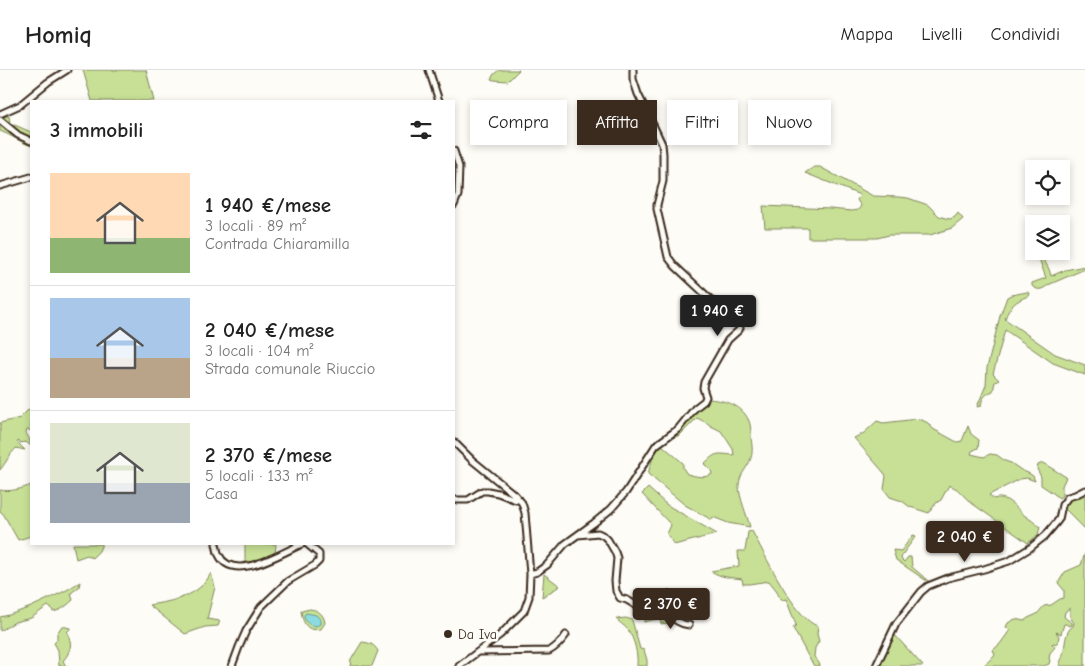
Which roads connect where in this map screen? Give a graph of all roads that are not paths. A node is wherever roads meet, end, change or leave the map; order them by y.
1 (67, 70) edge
2 (429, 70) edge
3 (633, 70) edge
4 (439, 100) edge
5 (0, 114) edge
6 (0, 120) edge
7 (30, 141) edge
8 (455, 154) edge
9 (30, 177) edge
10 (0, 186) edge
11 (455, 202) edge
12 (455, 443) edge
13 (1085, 490) edge
14 (455, 500) edge
15 (521, 501) junction
16 (578, 535) junction
17 (216, 545) edge
18 (300, 545) edge
19 (309, 545) edge
20 (530, 574) junction
21 (696, 598) dead end
22 (663, 610) junction
23 (690, 625) dead end
24 (566, 635) dead end
25 (477, 652) junction
26 (232, 666) edge
27 (459, 666) edge
28 (876, 666) edge

1 - 5 street
2 - 4 street
3 - 16 street
6 - 7 street
8 - 11 street
9 - 10 street
12 - 15 street
13 - 28 street
14 - 15 street
15 - 20 street
16 - 20 street
16 - 22 street
17 - 18 street
19 - 26 street
20 - 25 street
21 - 22 street
22 - 23 street
24 - 25 street
25 - 27 street

